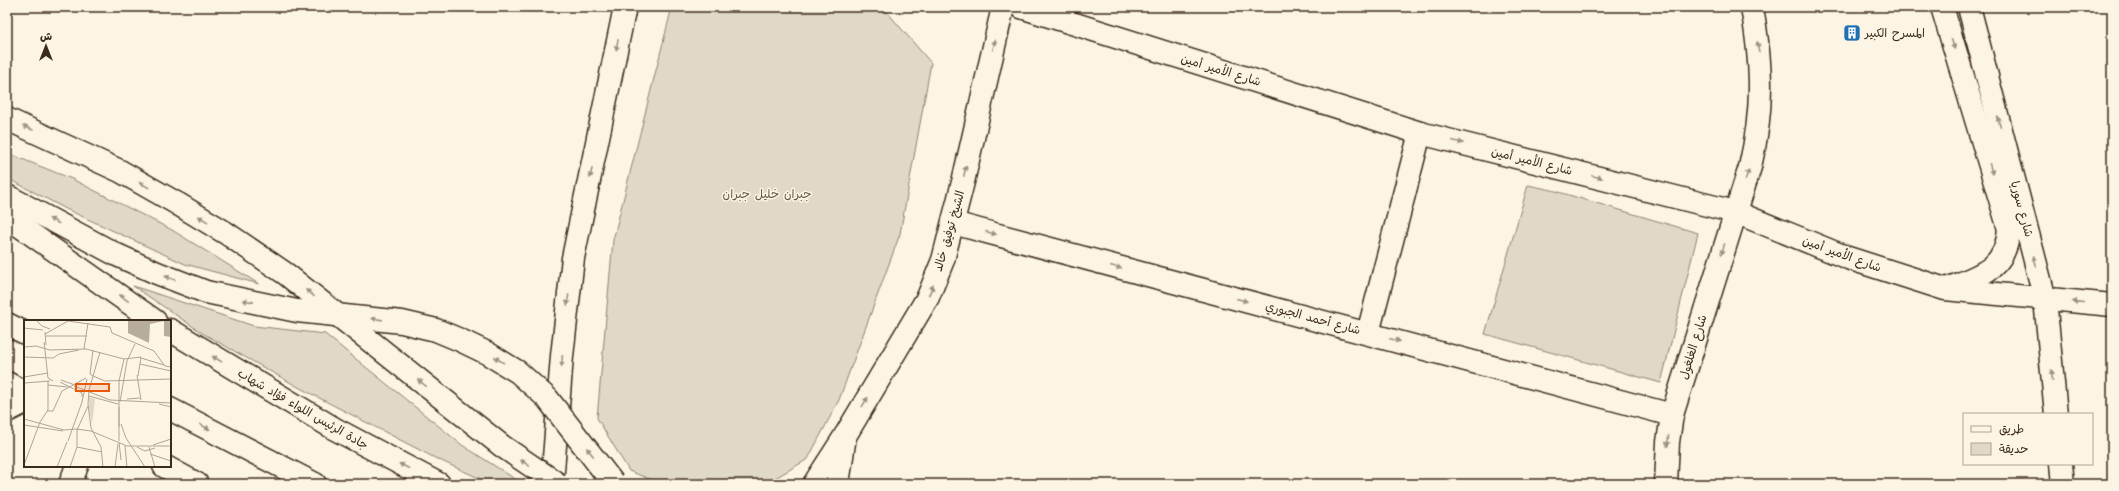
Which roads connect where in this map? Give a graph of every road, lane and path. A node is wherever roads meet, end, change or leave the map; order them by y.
1 (624, 7) edge
2 (1003, 7) edge
3 (1021, 7) edge
4 (1752, 7) edge
5 (1942, 7) edge
6 (1969, 7) edge
7 (7, 119) edge
8 (1420, 133) junction
9 (7, 196) edge
10 (1735, 212) junction
11 (7, 217) edge
12 (953, 223) junction
13 (1945, 289) junction
14 (2045, 299) junction
15 (2112, 305) edge
16 (155, 320) edge
17 (7, 324) edge
18 (171, 331) edge
19 (24, 332) edge
20 (1368, 333) junction
21 (7, 383) edge
22 (24, 392) edge
23 (24, 402) edge
24 (171, 410) edge
25 (7, 411) edge
26 (2056, 413) edge
27 (1672, 415) junction
28 (845, 436) junction
29 (2061, 465) edge
30 (76, 467) edge
31 (166, 467) edge
32 (70, 484) edge
33 (197, 484) edge
34 (315, 484) edge
35 (439, 484) edge
36 (552, 484) edge
37 (558, 484) edge
38 (613, 484) edge
39 (814, 484) edge
40 (838, 484) edge
41 (854, 484) edge
42 (1666, 484) edge
43 (2063, 484) edge

1 -> 36 main road
12 -> 2 main road, الشيخ توفيق خالد
3 - 8 main road, شارع الأمير أمين
10 -> 4 main road, شارع الغلغول
5 -> 13 main road, شارع سوريا
14 -> 6 main road, شارع سوريا
37 -> 7 main road, bridge
8 -> 10 main road, شارع الأمير أمين
8 - 20 main road
38 -> 9 main road, bridge
10 - 13 main road, شارع الأمير أمين
10 -> 27 main road, شارع الغلغول
16 -> 11 main road
12 -> 20 main road, شارع أحمد الجبوري
28 -> 12 main road, الشيخ توفيق خالد
13 - 14 main road, شارع الأمير أمين
15 -> 14 main road, شارع الأمير أمين
26 -> 14 main road, شارع سوريا
17 - 19 main road
35 -> 18 main road, جادة الرئيس اللواء فؤاد شهاب
20 -> 27 main road, شارع أحمد الجبوري
21 - 22 main road
23 - 25 main road
24 -> 34 main road
27 -> 42 main road, شارع الغلغول
28 - 39 main road, الشيخ توفيق خالد
28 - 40 main road
28 - 41 main road
29 - 43 main road
30 - 32 main road
31 - 33 main road

